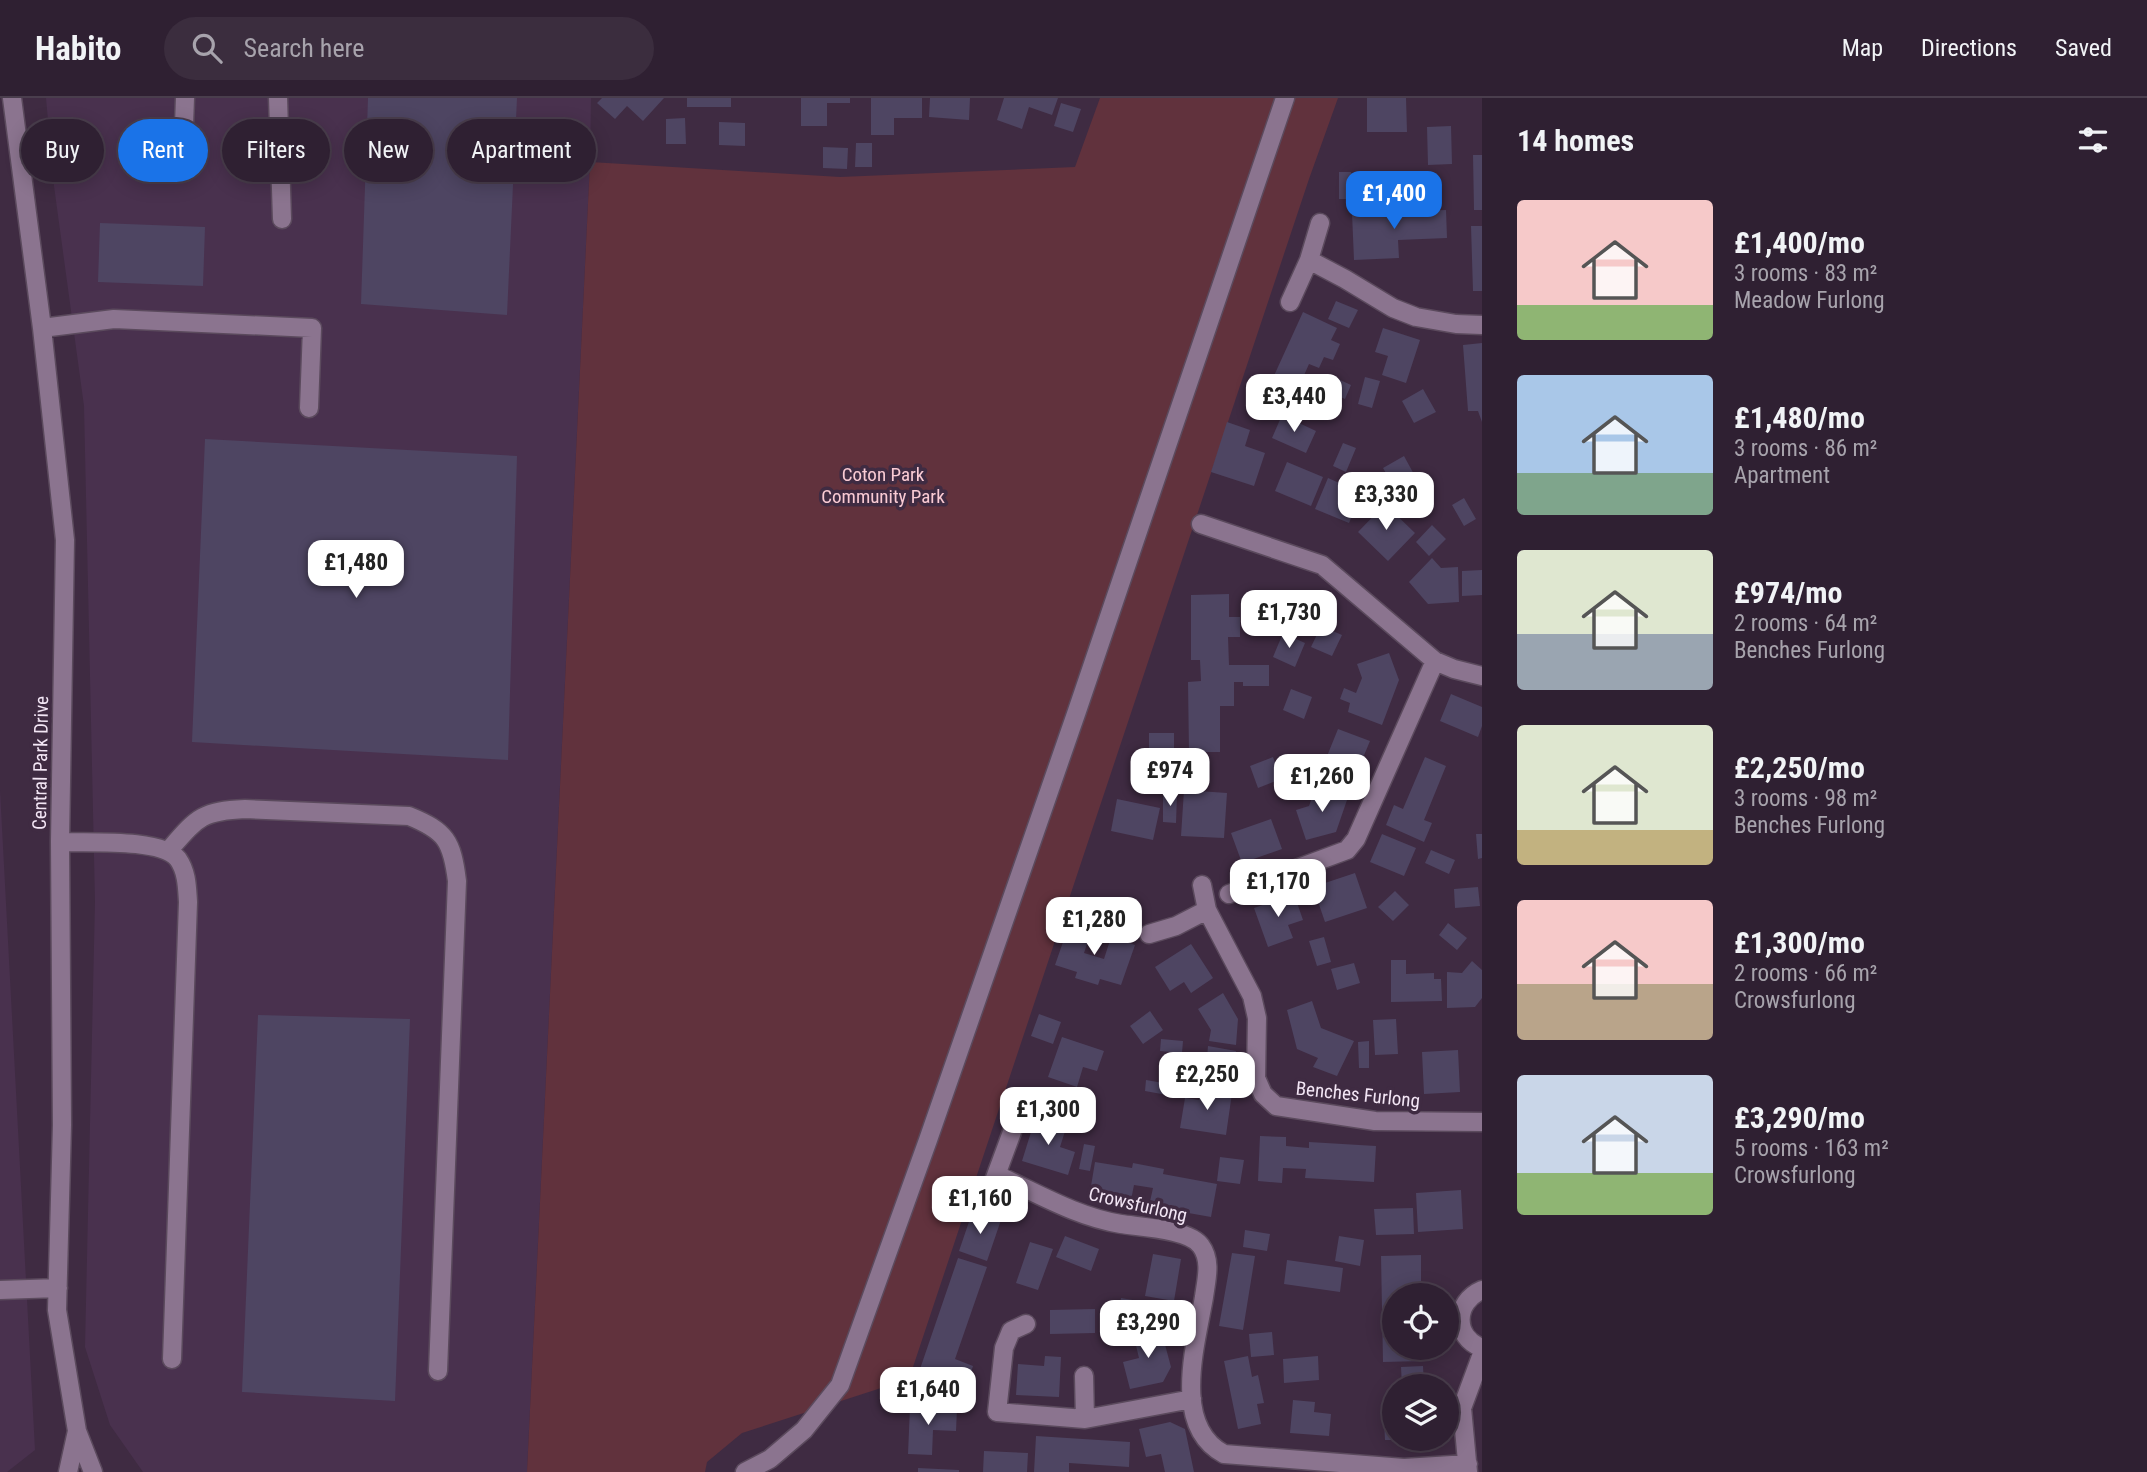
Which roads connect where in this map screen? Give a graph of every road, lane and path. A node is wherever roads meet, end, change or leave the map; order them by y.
1 (12, 98) edge
2 (185, 98) edge
3 (278, 98) edge
4 (1285, 98) edge
5 (184, 119) edge
6 (282, 219) dead end
7 (1320, 223) dead end
8 (1309, 260) junction
9 (1290, 302) dead end
10 (1482, 325) edge
11 (42, 328) junction
12 (309, 408) dead end
13 (1202, 524) dead end
14 (1435, 661) junction
15 (1482, 676) edge
16 (60, 842) junction
17 (169, 850) junction
18 (1202, 885) dead end
19 (1229, 894) dead end
20 (1207, 910) junction
21 (1149, 934) dead end
22 (1482, 1122) edge
23 (1012, 1132) dead end
24 (997, 1175) junction
25 (985, 1205) dead end
26 (58, 1288) junction
27 (0, 1290) edge
28 (1482, 1290) edge
29 (1026, 1324) dead end
30 (1482, 1348) edge
31 (1482, 1354) edge
32 (172, 1359) dead end
33 (438, 1371) dead end
34 (1084, 1376) dead end
35 (1192, 1399) junction
36 (1085, 1419) junction
37 (77, 1431) junction
38 (1468, 1468) edge
39 (68, 1472) edge
40 (93, 1472) edge
41 (745, 1472) edge

1 - 11 street, Central Park Drive
2 - 5 street
3 - 6 street
4 - 41 street
7 - 8 street
8 - 9 street
8 - 10 street
11 - 12 street
11 - 16 street, Central Park Drive
13 - 14 street
14 - 15 street
14 - 19 street
16 - 17 street
16 - 26 street, Central Park Drive
17 - 32 street
17 - 33 street
18 - 20 street, Benches Furlong
20 - 21 street
20 - 22 street, Benches Furlong
23 - 24 street
24 - 25 street
24 - 35 street, Crowsfurlong
26 - 27 street
26 - 37 street, Central Park Drive
28 - 30 street
29 - 36 street
31 - 38 street
34 - 36 street
35 - 36 street
35 - 38 street, Crowsfurlong
37 - 39 street, Central Park Drive
37 - 40 street, Central Park Drive

